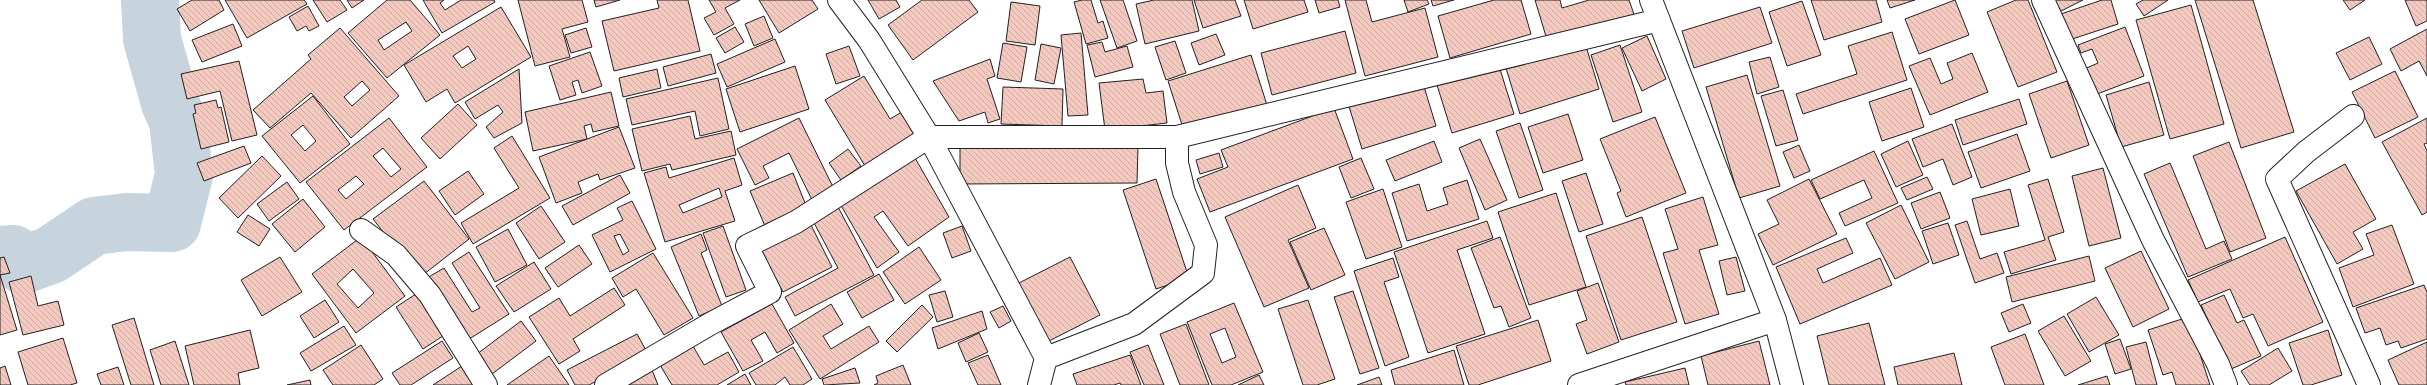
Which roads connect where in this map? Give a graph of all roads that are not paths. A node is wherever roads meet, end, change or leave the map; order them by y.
1 (839, 0) edge
2 (1651, 0) edge
3 (2043, 0) edge
4 (1659, 20) junction
5 (2353, 116) dead end
6 (929, 137) junction
7 (1177, 138) junction
8 (361, 230) dead end
9 (1775, 320) junction
10 (1046, 358) junction
11 (486, 385) edge
12 (606, 385) edge
13 (1039, 385) edge
14 (1579, 385) edge
15 (1792, 385) edge
16 (2226, 385) edge
17 (2369, 385) edge

1 - 6 street
2 - 4 street
3 - 16 street
4 - 7 street
4 - 9 street
5 - 17 street
6 - 7 street
6 - 10 street
6 - 12 street
7 - 10 street
8 - 11 street
9 - 14 street
9 - 15 street
10 - 13 street

